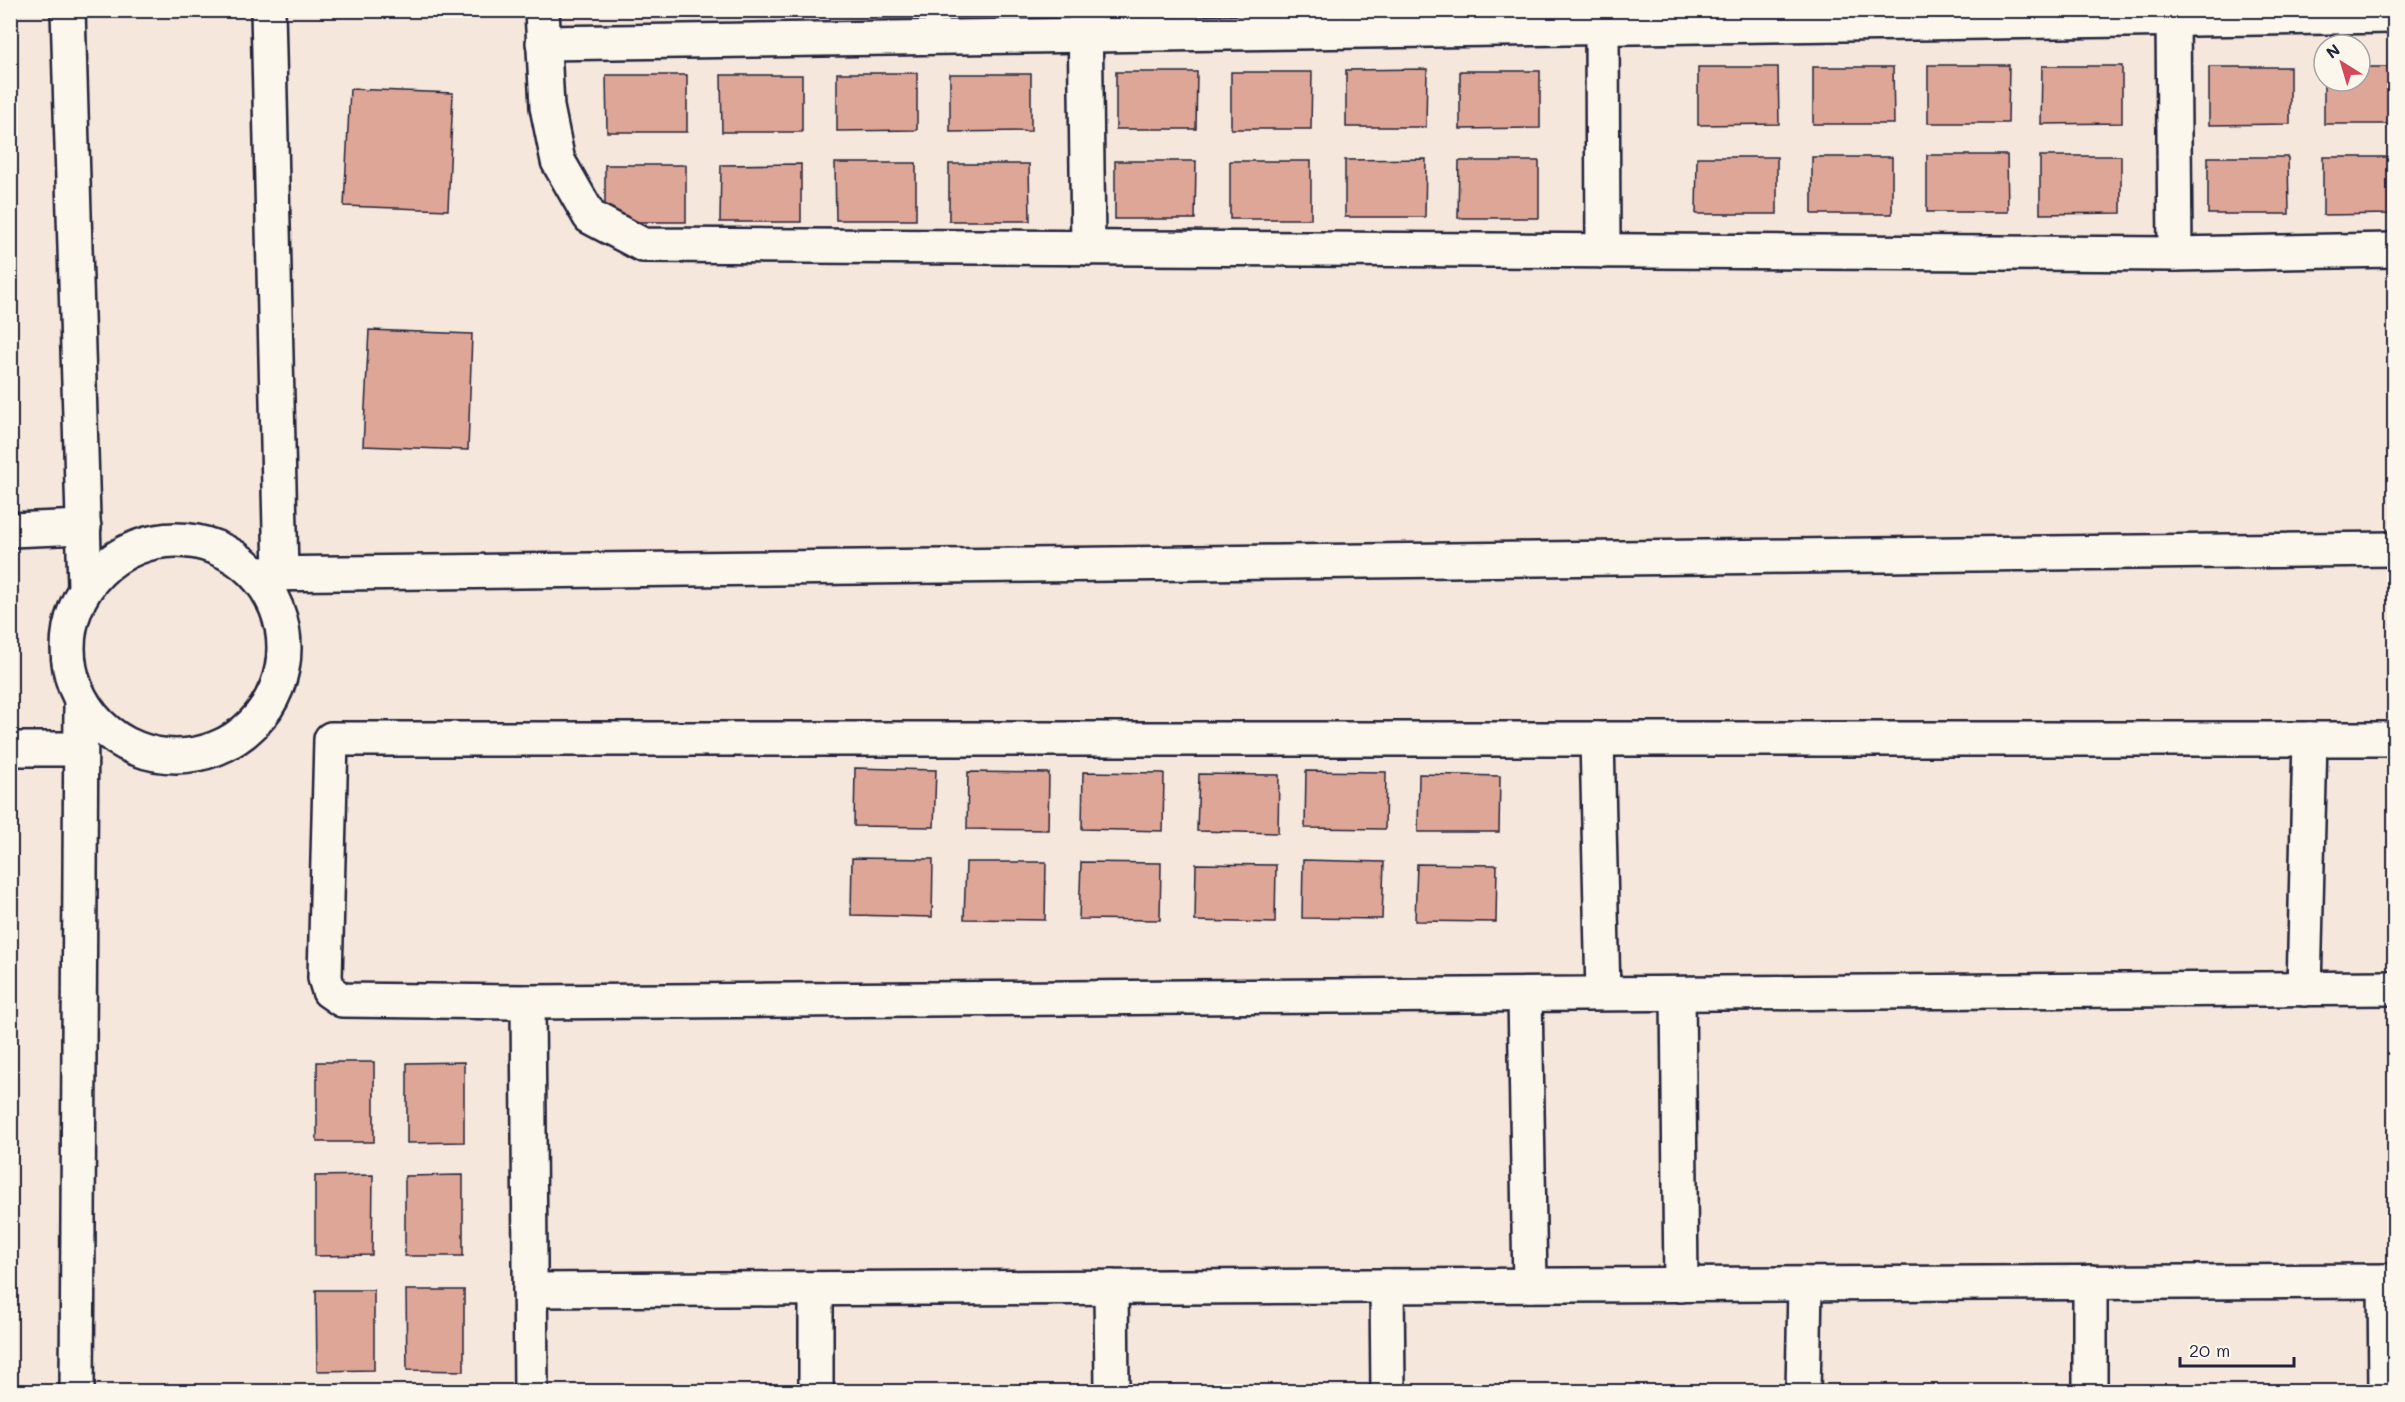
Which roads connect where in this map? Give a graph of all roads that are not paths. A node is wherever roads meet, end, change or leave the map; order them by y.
1 (68, 10) edge
2 (268, 10) edge
3 (542, 10) edge
4 (2127, 16) edge
5 (2394, 16) edge
6 (1897, 17) edge
7 (1730, 18) edge
8 (2173, 18) junction
9 (1595, 19) edge
10 (1657, 19) edge
11 (1332, 21) edge
12 (1085, 23) edge
13 (779, 25) edge
14 (543, 43) junction
15 (1088, 248) junction
16 (2394, 250) edge
17 (1603, 251) junction
18 (2175, 254) junction
19 (84, 527) junction
20 (10, 530) edge
21 (2394, 549) edge
22 (268, 574) junction
23 (86, 587) junction
24 (81, 703) junction
25 (1597, 739) junction
26 (2310, 739) junction
27 (2394, 739) edge
28 (10, 749) edge
29 (79, 749) junction
30 (2394, 988) edge
31 (2304, 989) junction
32 (1525, 994) junction
33 (1603, 994) junction
34 (1678, 994) junction
35 (528, 1002) junction
36 (2390, 1281) edge
37 (2090, 1282) junction
38 (1804, 1284) junction
39 (1530, 1285) junction
40 (1681, 1285) junction
41 (1387, 1286) junction
42 (1111, 1287) junction
43 (816, 1289) junction
44 (530, 1290) junction
45 (77, 1392) edge
46 (531, 1392) edge
47 (816, 1392) edge
48 (1112, 1392) edge
49 (1388, 1392) edge
50 (1803, 1392) edge
51 (2090, 1392) edge
52 (2386, 1392) edge

1 - 19 street
2 - 22 street
3 - 14 street
4 - 6 street
4 - 8 street
5 - 8 street
6 - 7 street
7 - 10 street
8 - 18 street
9 - 10 street
9 - 11 street
9 - 17 street
11 - 12 street
12 - 13 street
12 - 15 street
13 - 14 street
14 - 15 street
15 - 17 street
16 - 18 street
17 - 18 street
19 - 20 street
19 - 23 street
21 - 22 street
22 - 23 street
22 - 24 street
23 - 24 street
24 - 29 street
25 - 26 street
25 - 33 street
25 - 35 street
26 - 27 street
26 - 31 street
28 - 29 street
29 - 45 street
30 - 31 street
31 - 34 street
32 - 33 street
32 - 35 street
32 - 39 street
33 - 34 street
34 - 40 street
35 - 44 street
36 - 37 street
36 - 52 street
37 - 38 street
37 - 51 street
38 - 40 street
38 - 50 street
39 - 40 street
39 - 41 street
41 - 42 street
41 - 49 street
42 - 43 street
42 - 48 street
43 - 44 street
43 - 47 street
44 - 46 street

